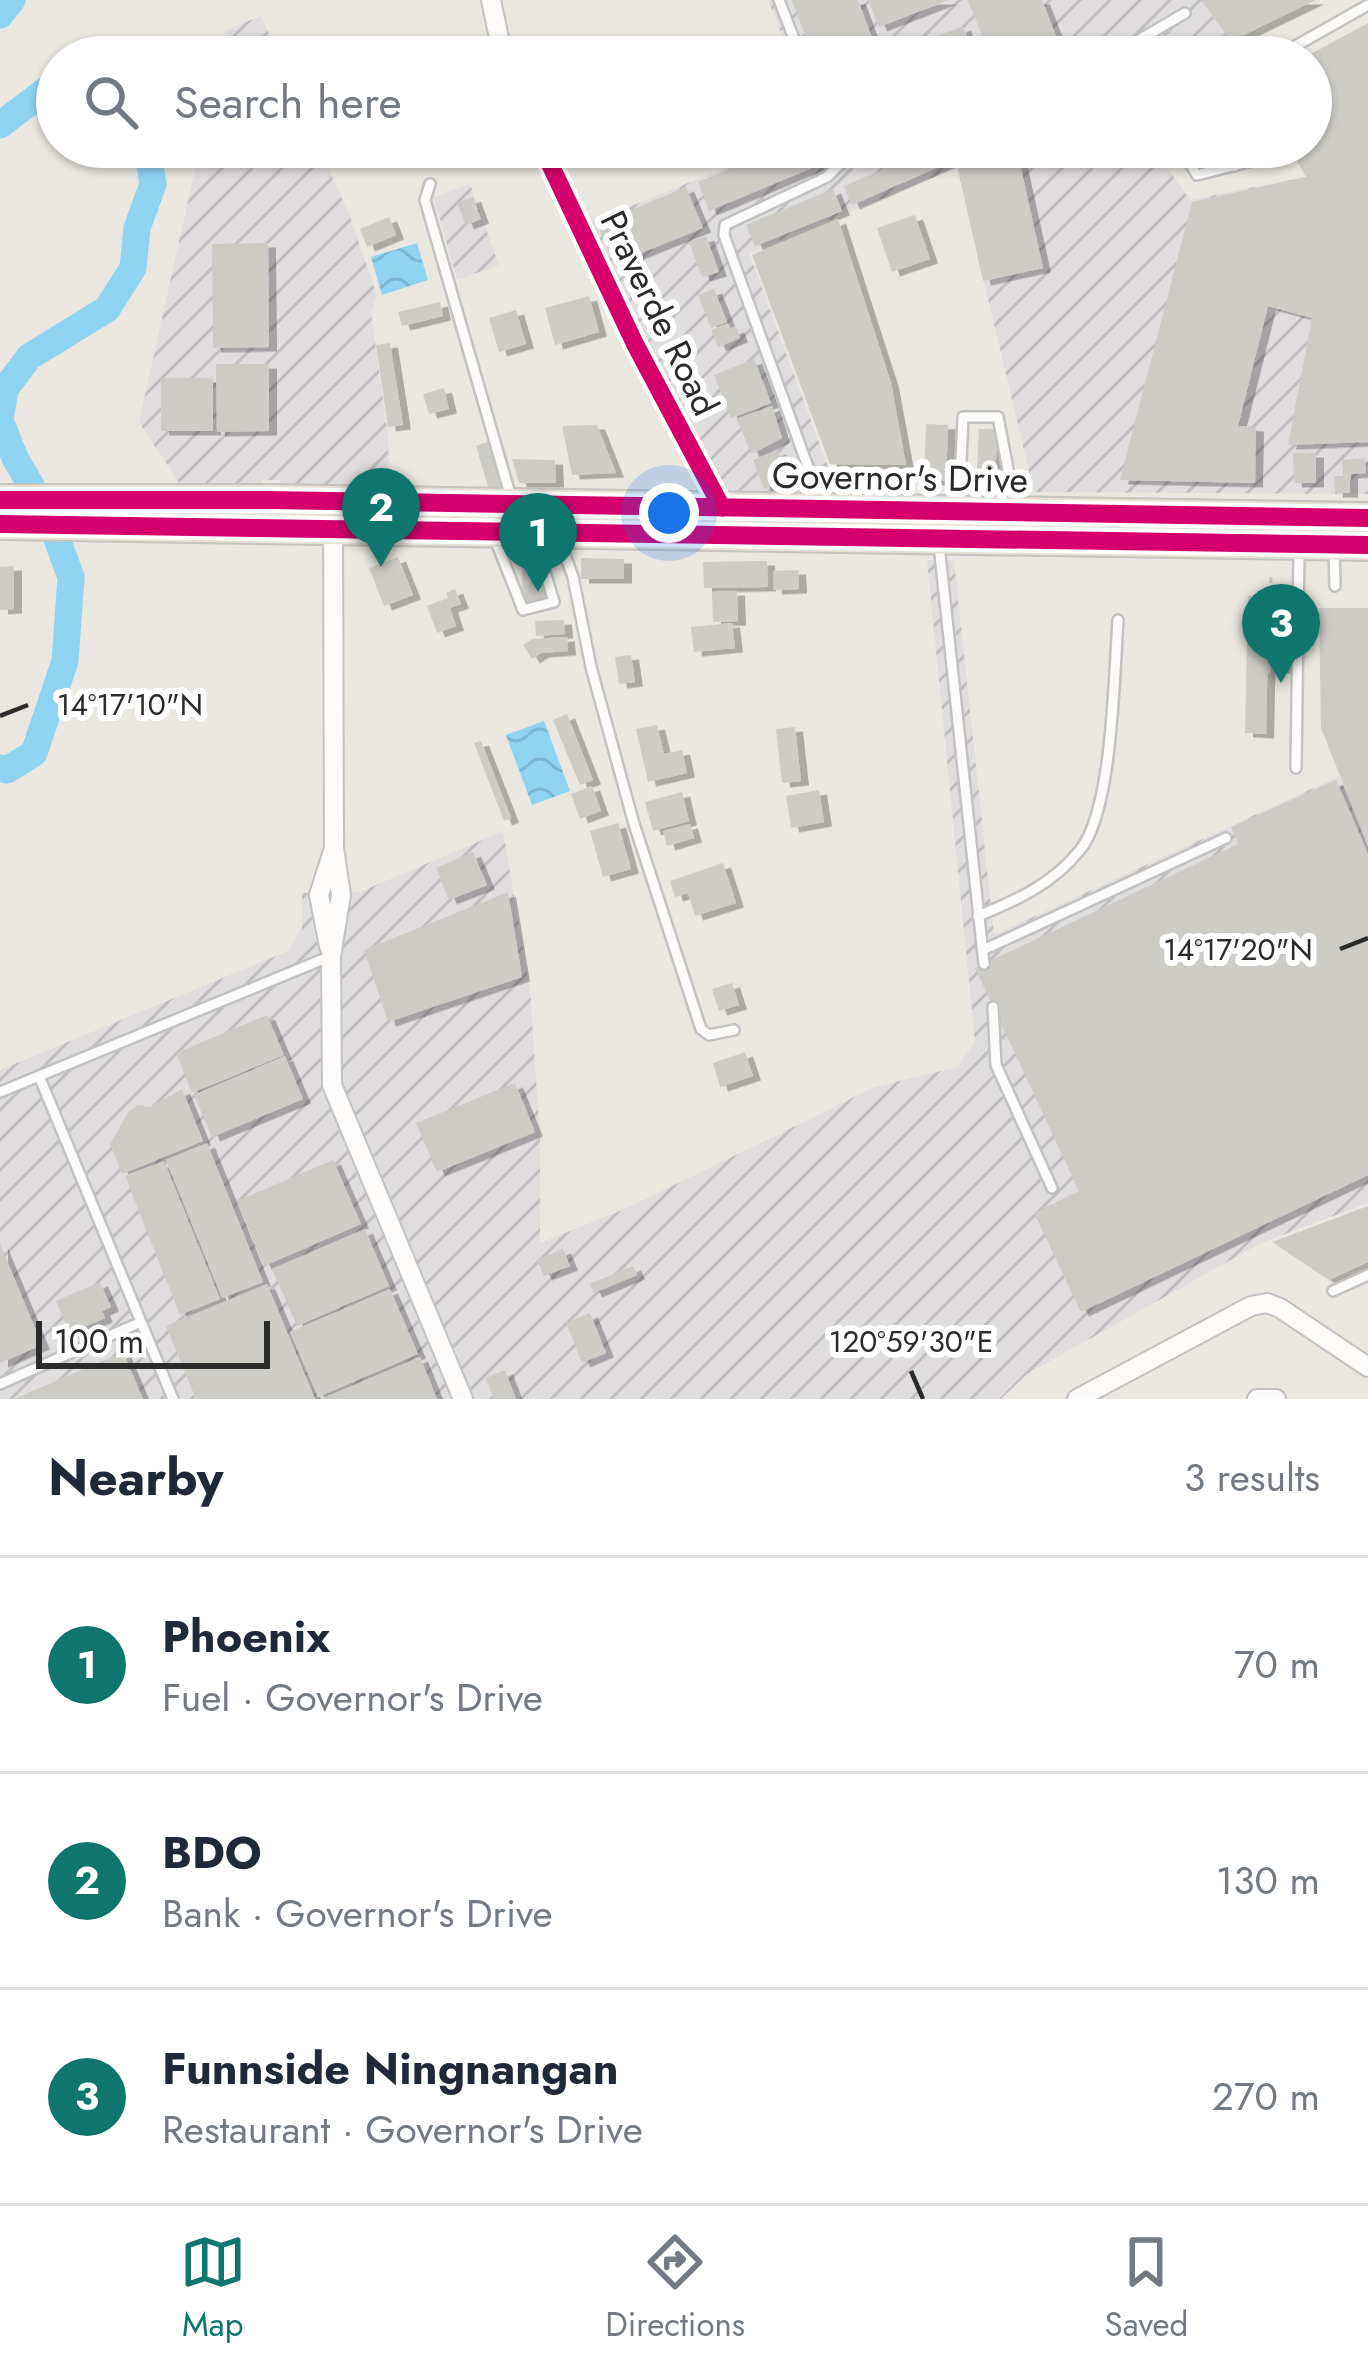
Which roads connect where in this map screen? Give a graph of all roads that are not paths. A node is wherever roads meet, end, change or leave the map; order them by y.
1 (491, 0) edge
2 (779, 0) edge
3 (1368, 5) edge
4 (1185, 13) dead end
5 (499, 36) edge
6 (793, 36) edge
7 (1146, 36) edge
8 (1313, 36) edge
9 (552, 168) edge
10 (836, 168) edge
11 (1193, 168) edge
12 (1227, 168) edge
13 (430, 184) dead end
14 (961, 457) junction
15 (977, 458) dead end
16 (960, 482) junction
17 (977, 483) dead end
18 (995, 483) dead end
19 (0, 500) edge
20 (514, 504) junction
21 (722, 508) junction
22 (1016, 512) junction
23 (150, 514) junction
24 (333, 516) junction
25 (1368, 518) edge
26 (0, 524) edge
27 (820, 524) junction
28 (940, 525) junction
29 (1299, 531) junction
30 (493, 534) junction
31 (538, 534) junction
32 (1334, 545) junction
33 (1368, 545) edge
34 (1336, 586) dead end
35 (1118, 620) dead end
36 (1297, 768) dead end
37 (1226, 838) dead end
38 (978, 916) junction
39 (983, 950) junction
40 (331, 956) junction
41 (984, 964) dead end
42 (993, 1007) dead end
43 (734, 1030) dead end
44 (39, 1076) junction
45 (0, 1092) edge
46 (1052, 1188) dead end
47 (1368, 1275) edge
48 (1333, 1291) dead end
49 (141, 1322) junction
50 (1368, 1367) edge
51 (0, 1384) edge
52 (173, 1399) edge
53 (463, 1399) edge
54 (1078, 1399) edge
55 (1257, 1399) edge
56 (1276, 1399) edge

1 - 5 street
2 - 6 lane
3 - 8 lane
4 - 7 lane
9 - 21 street, Praverde Road
10 - 27 lane
11 - 12 lane
13 - 20 lane
14 - 15 lane
14 - 16 lane
14 - 22 lane
16 - 17 lane
16 - 28 lane
18 - 22 lane
19 - 23 highway, Governor's Drive
20 - 21 highway, Governor's Drive
20 - 24 highway, Governor's Drive
21 - 27 highway, Governor's Drive
22 - 28 highway, Governor's Drive
22 - 29 highway, Governor's Drive
23 - 24 highway, Governor's Drive
23 - 26 highway, Governor's Drive
24 - 30 highway, Governor's Drive
24 - 40 street
25 - 29 highway, Governor's Drive
27 - 28 highway, Governor's Drive
27 - 31 highway, Governor's Drive
28 - 38 lane
29 - 32 highway, Governor's Drive
29 - 36 lane
30 - 31 highway, Governor's Drive
30 - 31 lane
31 - 43 lane
32 - 33 highway, Governor's Drive
32 - 34 lane
35 - 38 lane
37 - 39 lane
38 - 39 lane
39 - 41 lane
40 - 44 lane
40 - 53 street
42 - 46 lane
44 - 45 lane
44 - 49 lane
47 - 48 lane
49 - 51 lane
49 - 52 lane
50 - 54 street
55 - 56 street

